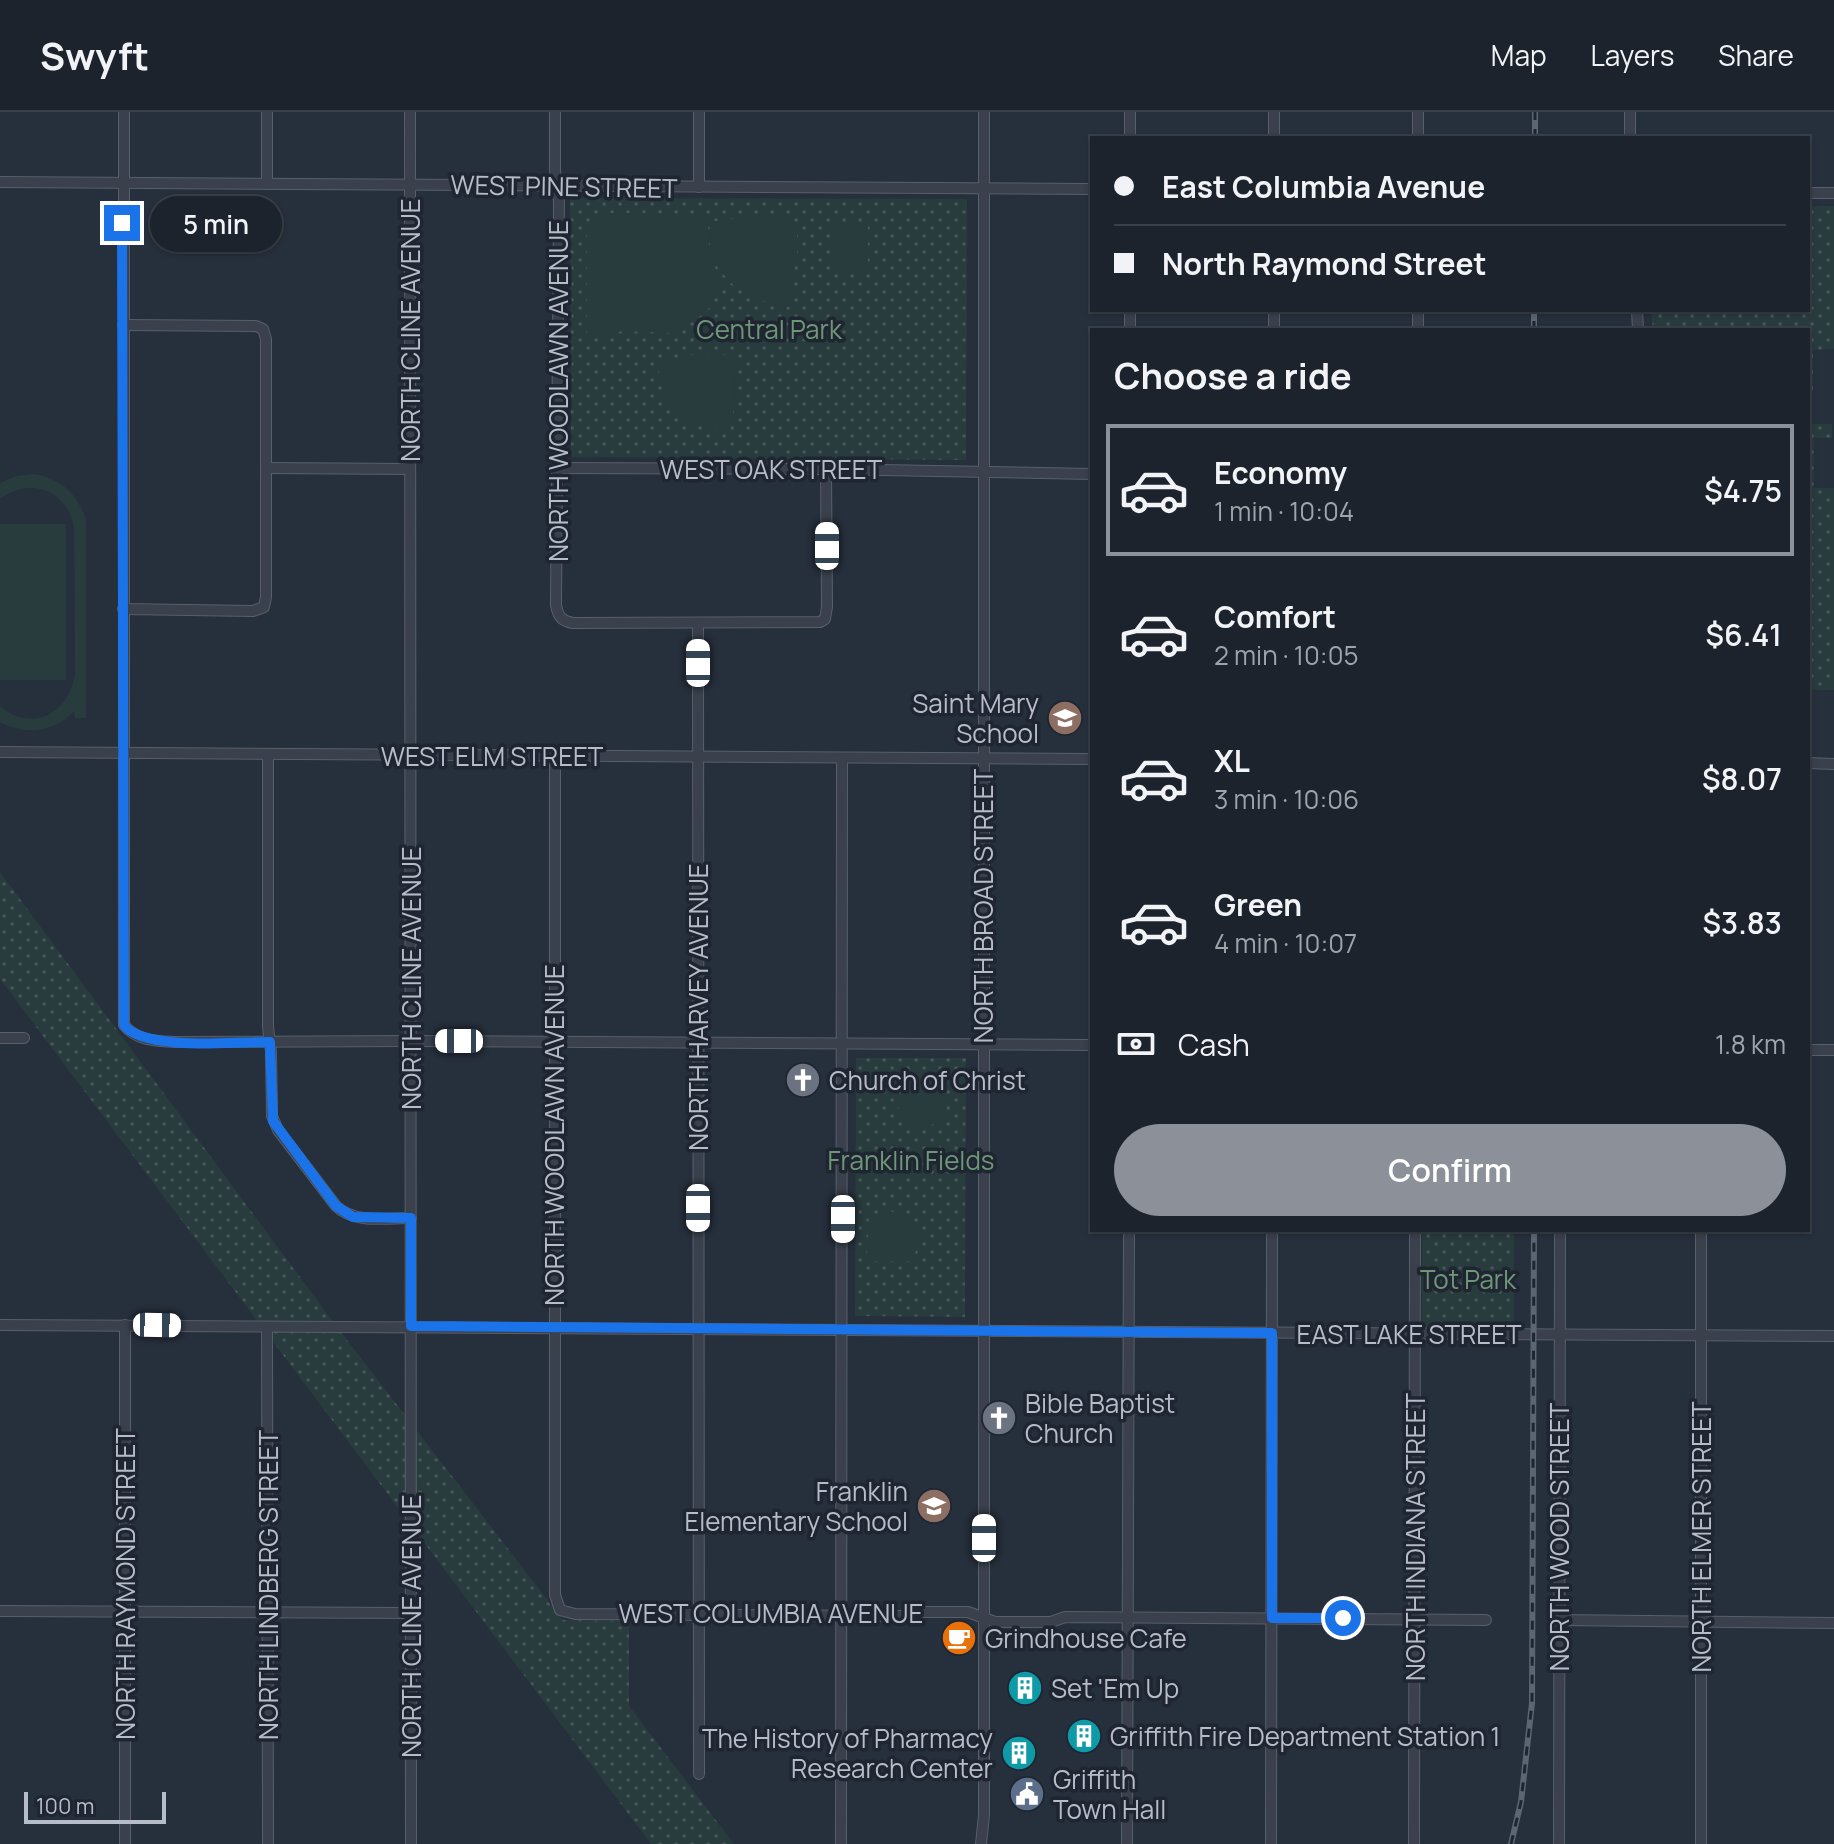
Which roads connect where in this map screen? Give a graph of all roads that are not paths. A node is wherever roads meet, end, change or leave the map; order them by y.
1 (124, 112) edge
2 (267, 112) edge
3 (410, 112) edge
4 (555, 112) edge
5 (699, 112) edge
6 (984, 112) edge
7 (1130, 112) edge
8 (1274, 112) edge
9 (1418, 112) edge
10 (1630, 112) edge
11 (1130, 136) edge
12 (1274, 136) edge
13 (1418, 136) edge
14 (1630, 136) edge
15 (0, 182) edge
16 (123, 182) junction
17 (267, 184) junction
18 (410, 184) junction
19 (557, 186) junction
20 (699, 187) junction
21 (984, 188) junction
22 (1090, 189) edge
23 (1810, 193) edge
24 (1834, 193) edge
25 (123, 325) junction
26 (266, 468) junction
27 (559, 468) junction
28 (410, 469) junction
29 (826, 469) junction
30 (984, 473) junction
31 (1090, 474) edge
32 (123, 609) junction
33 (698, 623) junction
34 (0, 752) edge
35 (124, 753) junction
36 (268, 754) junction
37 (411, 756) junction
38 (555, 756) junction
39 (698, 757) junction
40 (842, 758) junction
41 (983, 759) junction
42 (1090, 759) edge
43 (1810, 763) edge
44 (1834, 764) edge
45 (0, 1038) edge
46 (24, 1038) dead end
47 (411, 1041) junction
48 (270, 1042) junction
49 (554, 1042) junction
50 (698, 1043) junction
51 (842, 1044) junction
52 (984, 1044) junction
53 (1090, 1045) edge
54 (1810, 1050) edge
55 (1834, 1050) edge
56 (411, 1218) junction
57 (1129, 1232) edge
58 (1272, 1232) edge
59 (1415, 1232) edge
60 (1560, 1232) edge
61 (1701, 1232) edge
62 (0, 1325) edge
63 (125, 1325) junction
64 (411, 1326) junction
65 (267, 1327) junction
66 (554, 1328) junction
67 (698, 1329) junction
68 (843, 1330) junction
69 (984, 1330) junction
70 (1129, 1332) junction
71 (1272, 1333) junction
72 (1415, 1334) junction
73 (1559, 1334) junction
74 (1701, 1335) junction
75 (1834, 1336) edge
76 (558, 1609) joint
77 (0, 1611) edge
78 (125, 1611) junction
79 (268, 1612) junction
80 (411, 1613) junction
81 (699, 1614) junction
82 (842, 1616) junction
83 (1128, 1617) junction
84 (984, 1618) junction
85 (1272, 1618) junction
86 (1414, 1619) junction
87 (1486, 1620) dead end
88 (1559, 1620) junction
89 (1700, 1621) junction
90 (1834, 1623) edge
91 (699, 1774) dead end
92 (125, 1844) edge
93 (268, 1844) edge
94 (411, 1844) edge
95 (841, 1844) edge
96 (981, 1844) edge
97 (1127, 1844) edge
98 (1271, 1844) edge
99 (1414, 1844) edge
100 (1559, 1844) edge
101 (1701, 1844) edge

1 - 16 street
2 - 17 street
3 - 18 street, NORTH CLINE AVENUE
4 - 19 street, NORTH WOODLAWN AVENUE
5 - 20 street
6 - 21 street, NORTH BROAD STREET
7 - 11 street
8 - 12 street
9 - 13 street
10 - 14 street
15 - 16 street, WEST PINE STREET
16 - 17 street, WEST PINE STREET
16 - 25 street
17 - 18 street, WEST PINE STREET
18 - 19 street, WEST PINE STREET
18 - 28 street, NORTH CLINE AVENUE
19 - 20 street, WEST PINE STREET
19 - 27 street, NORTH WOODLAWN AVENUE
20 - 21 street, WEST PINE STREET
21 - 22 street, WEST PINE STREET
21 - 30 street, NORTH BROAD STREET
23 - 24 street
25 - 26 street
25 - 32 street
26 - 28 street
26 - 32 street
27 - 29 street, WEST OAK STREET
27 - 33 street, NORTH WOODLAWN AVENUE
28 - 37 street, NORTH CLINE AVENUE
29 - 30 street, WEST OAK STREET
29 - 33 street
30 - 31 street, WEST OAK STREET
30 - 41 street, NORTH BROAD STREET
32 - 35 street
33 - 39 street, NORTH HARVEY AVENUE
34 - 35 street, WEST ELM STREET
35 - 36 street, WEST ELM STREET
35 - 48 street
36 - 37 street, WEST ELM STREET
36 - 48 street
37 - 38 street, WEST ELM STREET
37 - 47 street, NORTH CLINE AVENUE
38 - 39 street, WEST ELM STREET
38 - 49 street, NORTH WOODLAWN AVENUE
39 - 40 street, WEST ELM STREET
39 - 50 street, NORTH HARVEY AVENUE
40 - 41 street, WEST ELM STREET
40 - 51 street
41 - 42 street, WEST ELM STREET
41 - 52 street, NORTH BROAD STREET
43 - 44 street
45 - 46 street
47 - 48 street
47 - 49 street
47 - 56 street, NORTH CLINE AVENUE
48 - 56 street
49 - 50 street
49 - 66 street, NORTH WOODLAWN AVENUE
50 - 51 street
50 - 67 street, NORTH HARVEY AVENUE
51 - 52 street
51 - 68 street
52 - 53 street
52 - 69 street, NORTH BROAD STREET
54 - 55 street
56 - 64 street, NORTH CLINE AVENUE
57 - 70 street
58 - 71 street
59 - 72 street, NORTH INDIANA STREET
60 - 73 street, NORTH WOOD STREET
61 - 74 street, NORTH ELMER STREET
62 - 63 street, EAST LAKE STREET
63 - 65 street, EAST LAKE STREET
63 - 78 street, NORTH RAYMOND STREET
64 - 65 street, EAST LAKE STREET
64 - 66 street, EAST LAKE STREET
64 - 80 street, NORTH CLINE AVENUE
65 - 79 street, NORTH LINDBERG STREET
66 - 67 street, EAST LAKE STREET
66 - 76 street, NORTH WOODLAWN AVENUE
67 - 68 street, EAST LAKE STREET
67 - 81 street, NORTH HARVEY AVENUE
68 - 69 street, EAST LAKE STREET
68 - 82 street
69 - 70 street, EAST LAKE STREET
69 - 84 street, NORTH BROAD STREET
70 - 71 street, EAST LAKE STREET
70 - 83 street
71 - 72 street, EAST LAKE STREET
71 - 85 street
72 - 73 street, EAST LAKE STREET
72 - 86 street, NORTH INDIANA STREET
73 - 74 street, EAST LAKE STREET
73 - 88 street, NORTH WOOD STREET
74 - 75 street, EAST LAKE STREET
74 - 89 street, NORTH ELMER STREET
76 - 81 street, WEST COLUMBIA AVENUE
77 - 78 street
78 - 79 street
78 - 92 street, NORTH RAYMOND STREET
79 - 80 street
79 - 93 street, NORTH LINDBERG STREET
80 - 94 street, NORTH CLINE AVENUE
81 - 82 street, WEST COLUMBIA AVENUE
81 - 91 street, NORTH HARVEY AVENUE
82 - 84 street, WEST COLUMBIA AVENUE
82 - 95 street
83 - 84 street, WEST COLUMBIA AVENUE
83 - 85 street, WEST COLUMBIA AVENUE
83 - 97 street
84 - 96 street, NORTH BROAD STREET
85 - 86 street, WEST COLUMBIA AVENUE
85 - 98 street
86 - 87 street, WEST COLUMBIA AVENUE
86 - 99 street, NORTH INDIANA STREET
88 - 89 street
88 - 100 street, NORTH WOOD STREET
89 - 90 street
89 - 101 street, NORTH ELMER STREET

